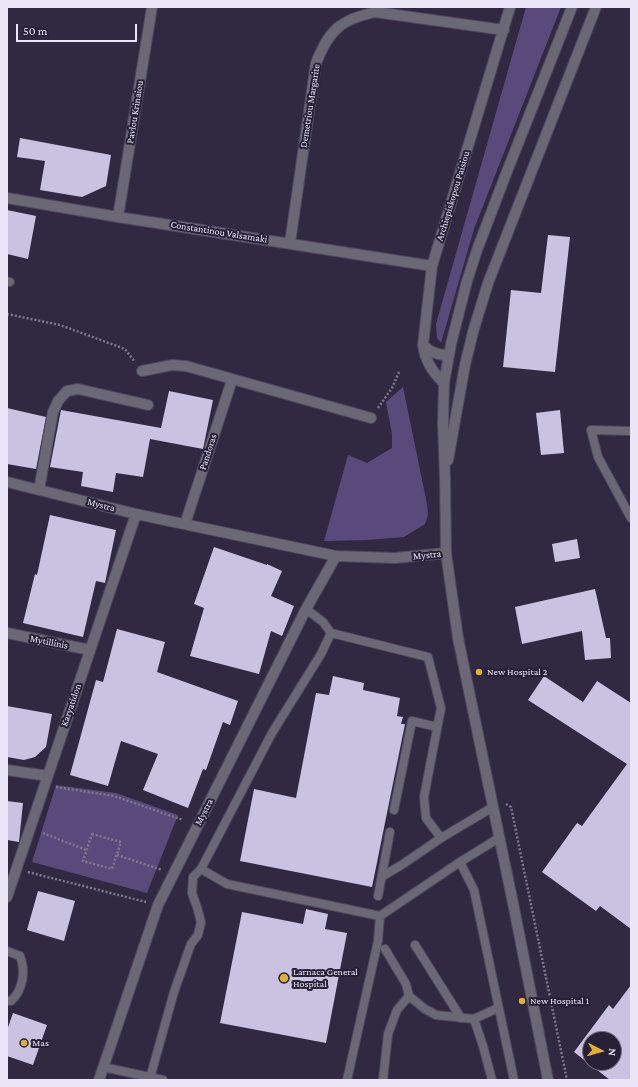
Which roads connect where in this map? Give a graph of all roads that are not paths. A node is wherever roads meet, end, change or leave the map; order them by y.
1 (152, 7) edge
2 (510, 7) edge
3 (572, 7) edge
4 (596, 7) edge
5 (504, 30) junction
6 (7, 198) edge
7 (118, 217) junction
8 (290, 243) junction
9 (432, 266) junction
10 (423, 345) junction
11 (449, 355) junction
12 (142, 371) road end
13 (232, 380) junction
14 (444, 383) junction
15 (148, 405) dead end
16 (370, 418) road end
17 (631, 431) edge
18 (445, 478) junction
19 (7, 482) edge
20 (38, 490) junction
21 (136, 514) junction
22 (631, 518) edge
23 (185, 524) junction
24 (446, 553) junction
25 (336, 556) junction
26 (306, 609) junction
27 (7, 633) edge
28 (331, 633) junction
29 (90, 650) junction
30 (437, 728) junction
31 (7, 770) edge
32 (48, 776) junction
33 (492, 807) junction
34 (394, 810) dead end
35 (390, 832) dead end
36 (441, 838) junction
37 (499, 838) junction
38 (460, 862) junction
39 (201, 869) junction
40 (383, 876) junction
41 (7, 896) edge
42 (378, 896) dead end
43 (380, 916) junction
44 (415, 945) dead end
45 (385, 949) dead end
46 (7, 951) edge
47 (409, 996) junction
48 (7, 1000) edge
49 (498, 1008) junction
50 (461, 1018) junction
51 (474, 1019) junction
52 (103, 1067) junction
53 (158, 1079) edge
54 (99, 1080) edge
55 (347, 1080) edge
56 (383, 1080) edge
57 (492, 1080) edge
58 (514, 1080) edge
59 (548, 1080) edge

1 - 7 street, Pavlou Krinaiou
2 - 5 street, Archiepiskopou Paisiou
3 - 11 street
4 - 18 street
5 - 8 street, Demetriou Margarite
5 - 9 street, Archiepiskopou Paisiou
6 - 7 street, Constantinou Valsamaki
7 - 8 street, Constantinou Valsamaki
8 - 9 street, Constantinou Valsamaki
9 - 10 street, Archiepiskopou Paisiou
10 - 11 street
10 - 14 street, Archiepiskopou Paisiou
11 - 14 street
12 - 13 street
13 - 16 street
13 - 23 street, Pandoras
14 - 18 street
15 - 20 street
17 - 22 lane
18 - 24 street
19 - 20 street, Mystra
20 - 21 street, Mystra
21 - 23 street, Mystra
21 - 29 street, Karyatidon
23 - 25 street, Mystra
24 - 25 street, Mystra
24 - 33 street
25 - 26 street, Mystra
26 - 28 lane
26 - 52 street, Mystra
27 - 29 street, Mytillinis
28 - 30 lane
28 - 39 lane
29 - 32 street, Karyatidon
30 - 34 lane
30 - 36 lane
31 - 32 street
32 - 41 street, Karyatidon
33 - 36 lane
33 - 37 street
35 - 40 lane
36 - 40 lane
37 - 38 lane
37 - 59 street
38 - 43 lane
38 - 49 lane
39 - 43 lane
39 - 53 lane
40 - 42 lane
43 - 55 lane
44 - 50 lane
45 - 47 lane
46 - 48 lane
47 - 50 lane
47 - 56 lane
49 - 51 lane
49 - 58 lane
50 - 51 lane
51 - 57 lane
52 - 53 lane
52 - 54 street, Mystra

